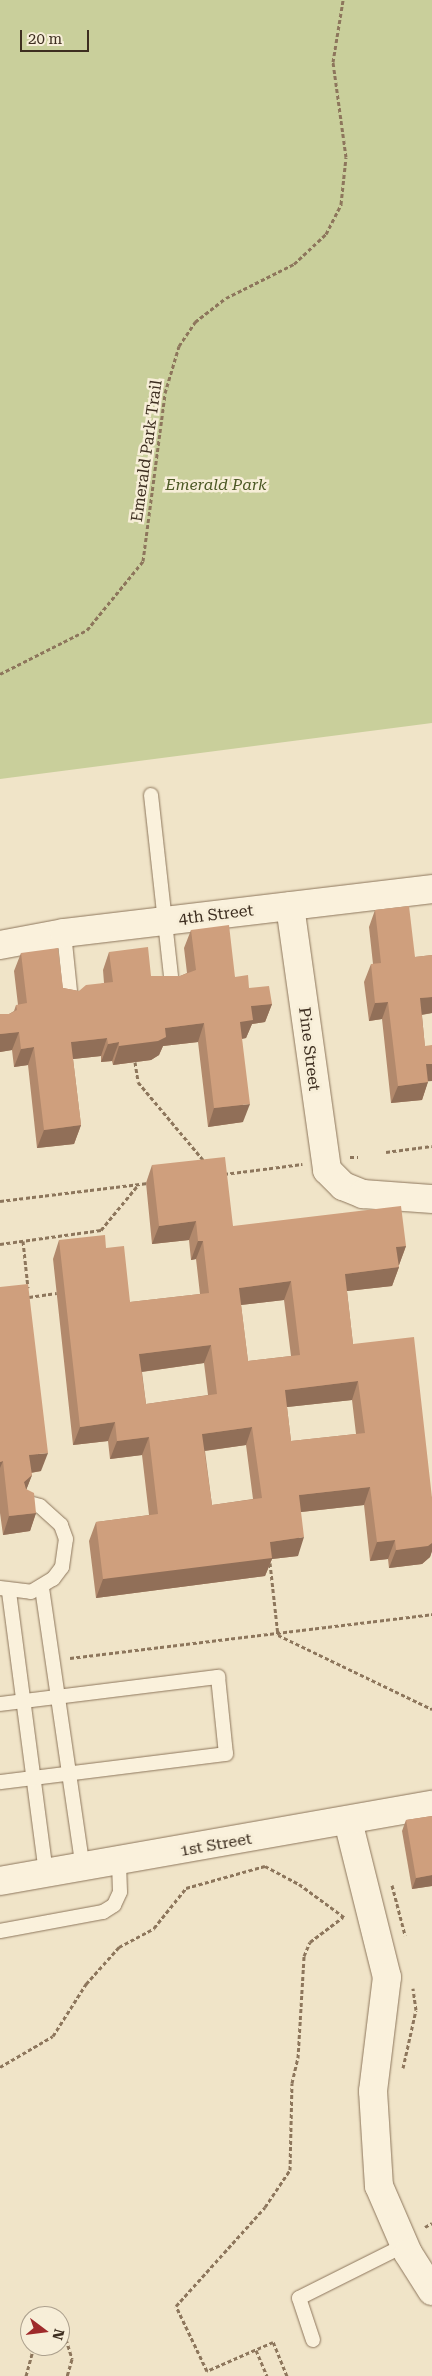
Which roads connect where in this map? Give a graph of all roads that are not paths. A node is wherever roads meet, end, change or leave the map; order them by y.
1 (151, 795) dead end
2 (432, 889) edge
3 (290, 906) junction
4 (164, 921) junction
5 (64, 933) junction
6 (0, 945) edge
7 (172, 986) edge
8 (71, 1001) edge
9 (432, 1199) edge
10 (26, 1502) edge
11 (42, 1588) junction
12 (5, 1590) edge
13 (59, 1698) junction
14 (23, 1702) junction
15 (0, 1704) edge
16 (70, 1775) junction
17 (34, 1779) junction
18 (0, 1782) edge
19 (432, 1806) edge
20 (348, 1821) junction
21 (119, 1862) junction
22 (83, 1869) junction
23 (46, 1873) junction
24 (0, 1880) edge
25 (0, 1931) edge
26 (404, 2245) junction
27 (432, 2291) edge
28 (313, 2340) dead end

1 - 4 lane
2 - 3 street, 4th Street
3 - 4 street, 4th Street
3 - 9 street, Pine Street
4 - 5 street, 4th Street
4 - 7 lane
5 - 6 street, 4th Street
5 - 8 lane
10 - 11 lane
11 - 12 lane
11 - 13 lane
12 - 14 lane
13 - 14 lane
13 - 16 lane
13 - 16 lane
14 - 15 lane
14 - 17 lane
16 - 17 lane
16 - 22 lane
17 - 18 lane
17 - 23 lane
19 - 20 street, 1st Street
20 - 21 street, 1st Street
20 - 26 street
21 - 22 street, 1st Street
21 - 25 lane
22 - 23 street, 1st Street
23 - 24 street, 1st Street
26 - 27 street
26 - 28 lane

